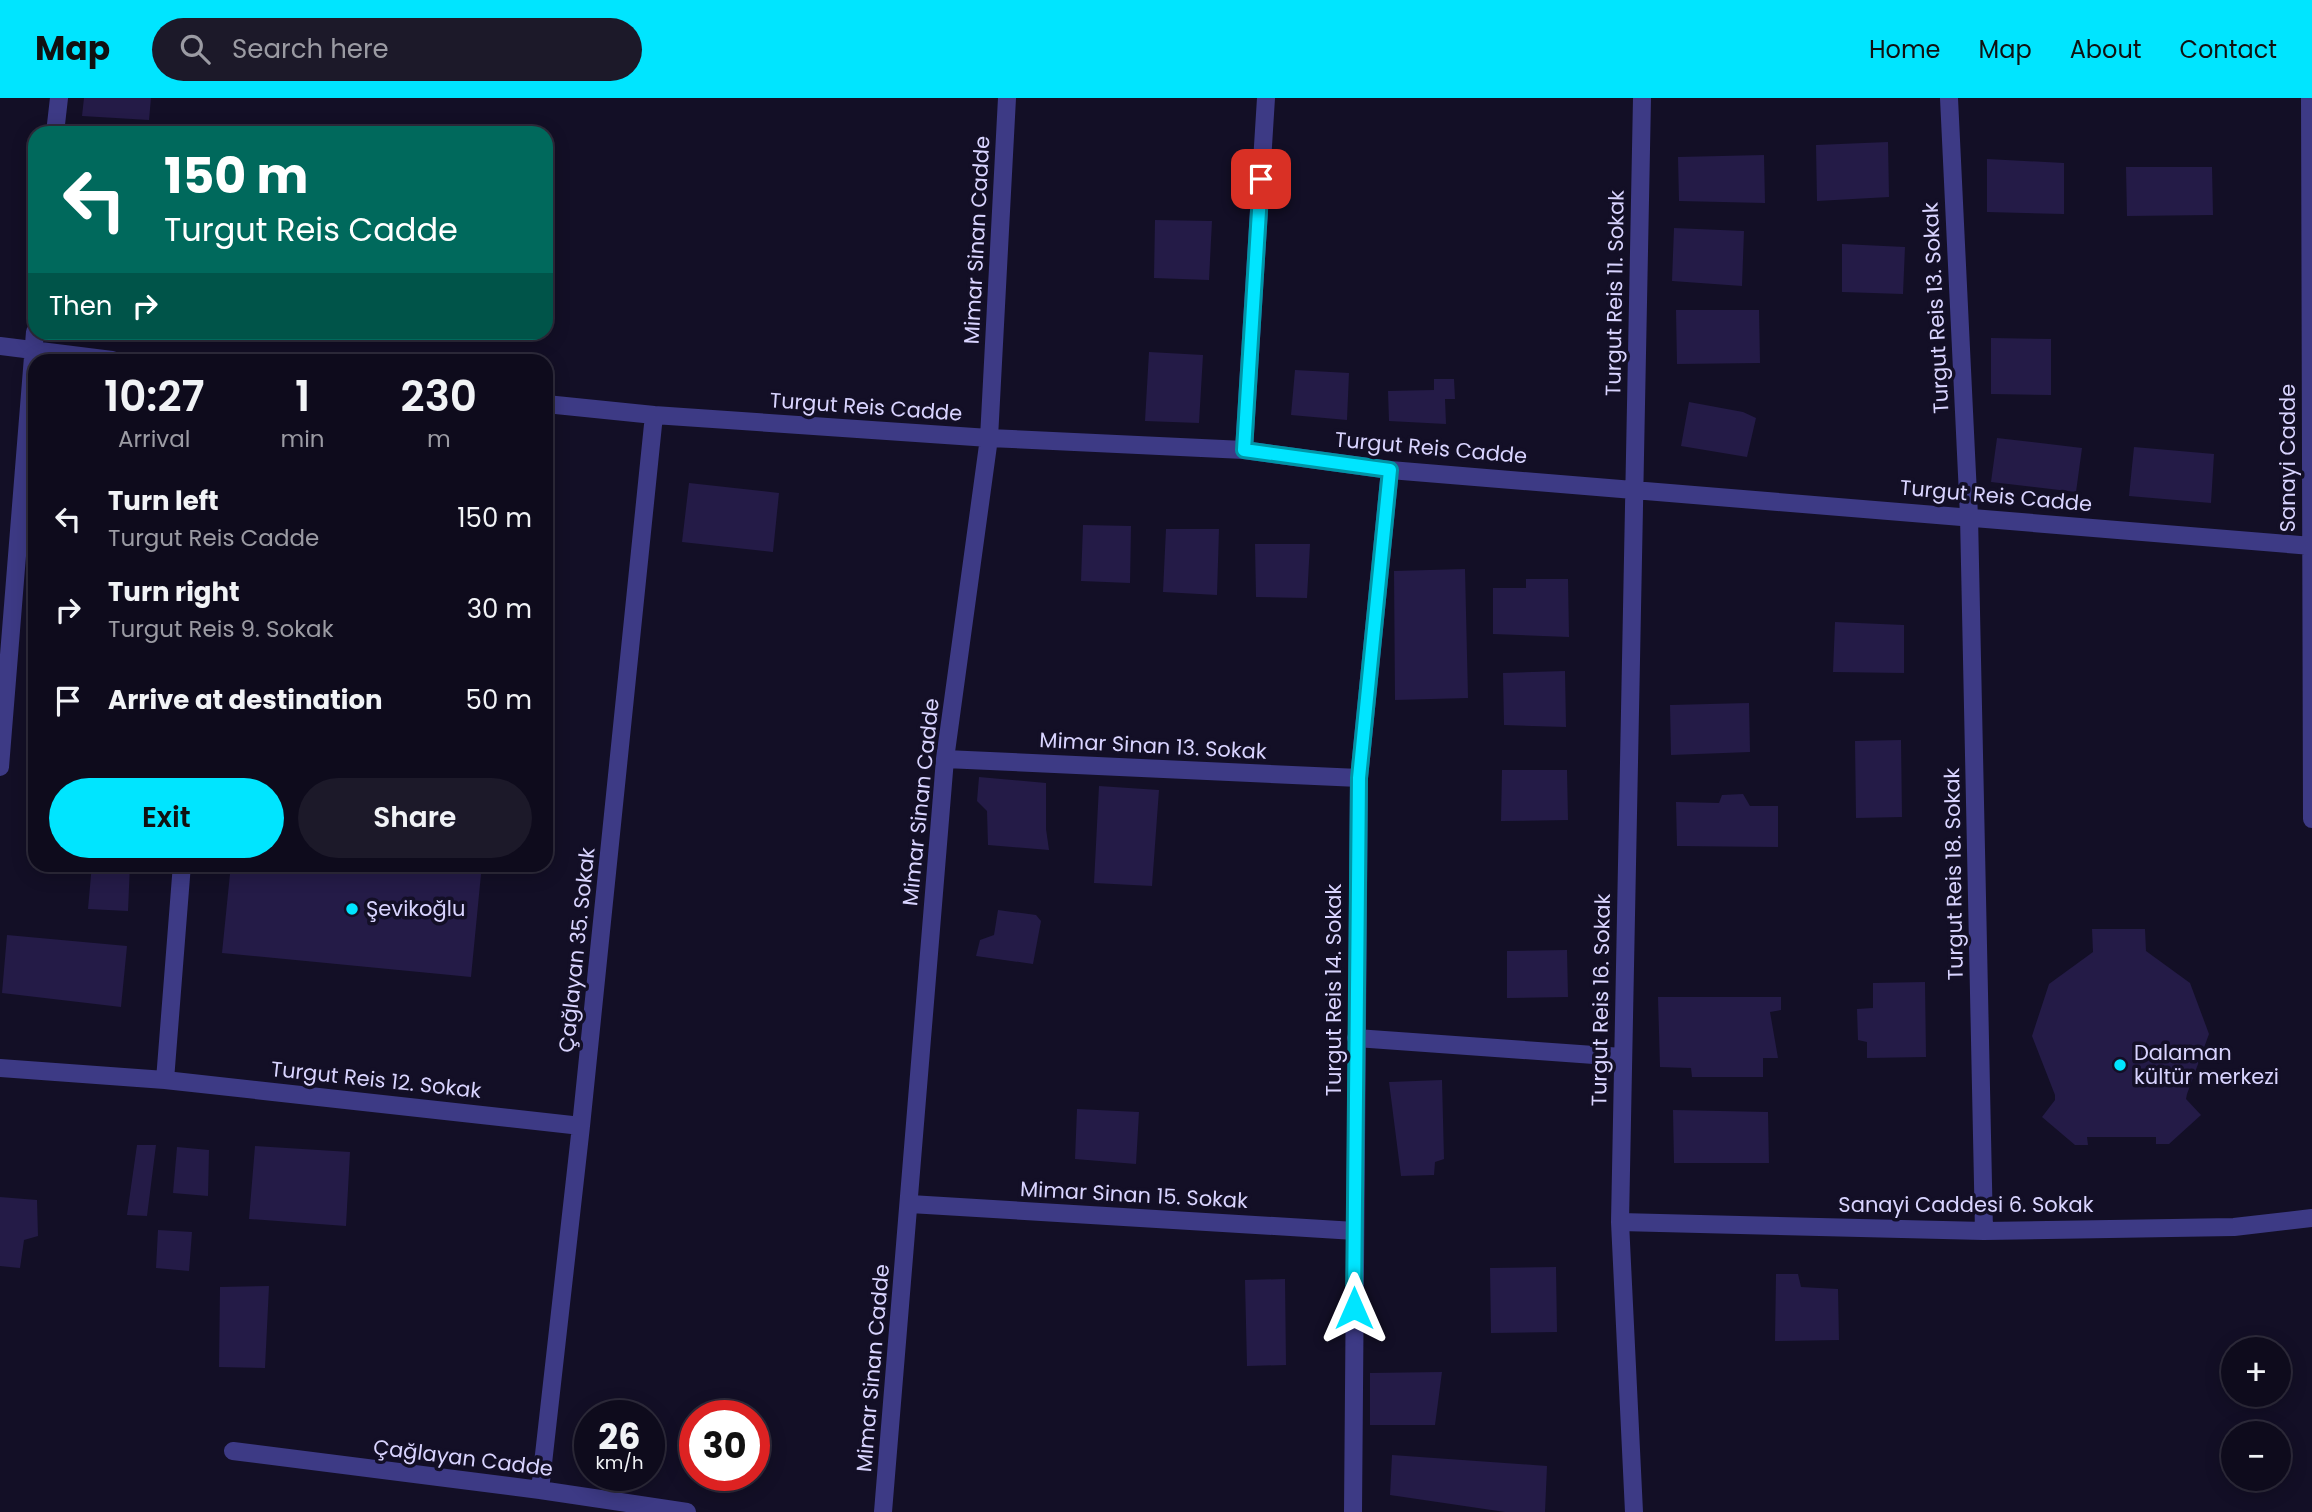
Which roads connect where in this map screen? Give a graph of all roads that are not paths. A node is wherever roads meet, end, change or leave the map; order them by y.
1 (59, 98) edge
2 (1007, 98) edge
3 (1266, 98) edge
4 (1642, 98) edge
5 (1949, 98) edge
6 (2310, 98) edge
7 (56, 126) edge
8 (35, 341) edge
9 (0, 346) edge
10 (88, 354) edge
11 (553, 405) edge
12 (654, 415) junction
13 (28, 426) edge
14 (989, 438) junction
15 (1244, 450) junction
16 (1390, 470) junction
17 (1635, 489) junction
18 (1969, 516) junction
19 (2311, 546) edge
20 (945, 759) junction
21 (0, 766) edge
22 (1359, 778) junction
23 (2312, 818) edge
24 (181, 872) edge
25 (1356, 1038) junction
26 (1622, 1057) junction
27 (0, 1068) edge
28 (165, 1080) junction
29 (581, 1126) junction
30 (910, 1204) junction
31 (2312, 1218) edge
32 (1620, 1222) junction
33 (1355, 1231) junction
34 (1984, 1231) junction
35 (233, 1451) dead end
36 (540, 1490) junction
37 (687, 1512) edge
38 (883, 1512) edge
39 (1353, 1512) edge
40 (1634, 1512) edge

1 - 7 street
2 - 14 street, Mimar Sinan Cadde
3 - 15 street
4 - 17 street, Turgut Reis 11. Sokak
5 - 18 street, Turgut Reis 13. Sokak
6 - 19 street, Sanayi Cadde
8 - 9 street
8 - 10 street
11 - 12 street, Turgut Reis Cadde
12 - 14 street, Turgut Reis Cadde
12 - 29 street, Çağlayan 35. Sokak
13 - 21 street
14 - 15 street, Turgut Reis Cadde
14 - 20 street, Mimar Sinan Cadde
15 - 16 street, Turgut Reis Cadde
16 - 17 street, Turgut Reis Cadde
16 - 22 street, Turgut Reis 14. Sokak
17 - 18 street, Turgut Reis Cadde
17 - 26 street, Turgut Reis 16. Sokak
18 - 19 street, Turgut Reis Cadde
18 - 34 street, Turgut Reis 18. Sokak
19 - 23 street, Sanayi Cadde
20 - 22 street, Mimar Sinan 13. Sokak
20 - 30 street, Mimar Sinan Cadde
22 - 25 street, Turgut Reis 14. Sokak
24 - 28 street
25 - 26 street
25 - 33 street, Turgut Reis 14. Sokak
26 - 32 street, Turgut Reis 16. Sokak
27 - 28 street, Turgut Reis 12. Sokak
28 - 29 street, Turgut Reis 12. Sokak
29 - 36 street, Çağlayan 35. Sokak
30 - 33 street, Mimar Sinan 15. Sokak
30 - 38 street, Mimar Sinan Cadde
31 - 34 street, Sanayi Caddesi 6. Sokak
32 - 34 street, Sanayi Caddesi 6. Sokak
32 - 40 street, Turgut Reis 16. Sokak
33 - 39 street, Turgut Reis 14. Sokak
35 - 36 street, Çağlayan Cadde
36 - 37 street, Çağlayan Cadde

